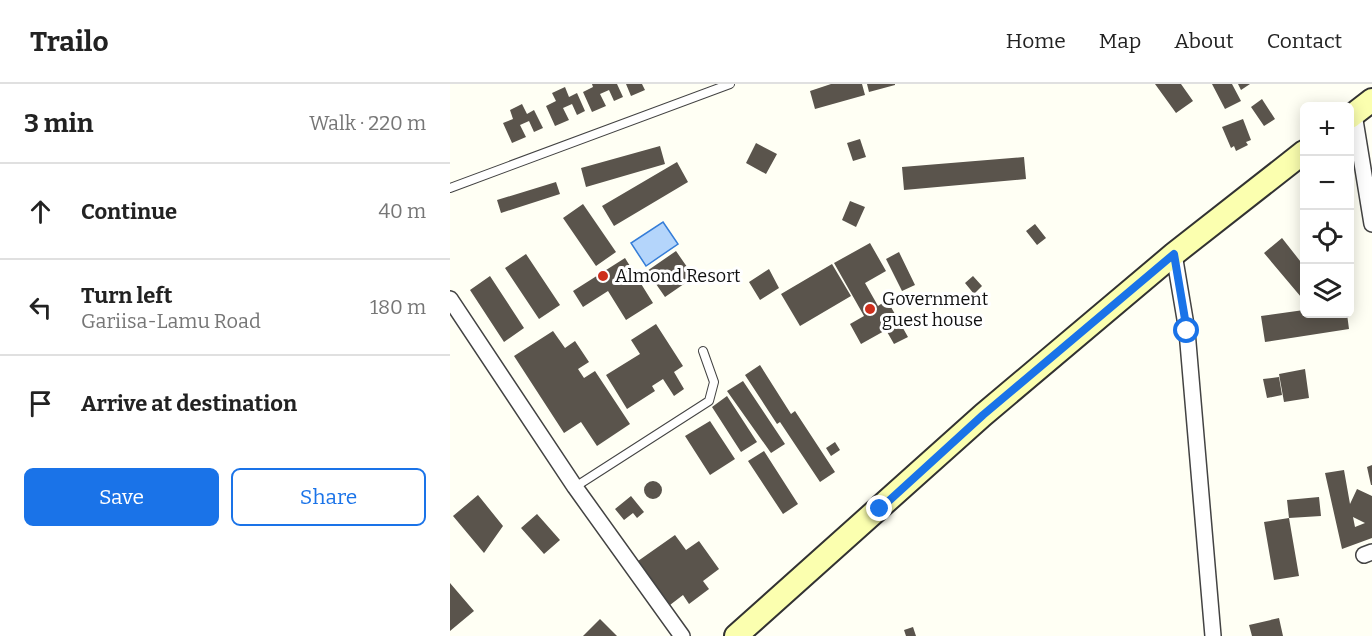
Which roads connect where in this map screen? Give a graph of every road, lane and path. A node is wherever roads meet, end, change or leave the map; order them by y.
1 (730, 84) edge
2 (1372, 100) edge
3 (1354, 114) edge
4 (1354, 126) edge
5 (1300, 156) edge
6 (450, 188) edge
7 (1372, 224) edge
8 (1174, 254) junction
9 (450, 299) edge
10 (703, 351) dead end
11 (575, 487) junction
12 (682, 636) edge
13 (736, 636) edge
14 (1213, 636) edge

1 - 6 lane
2 - 3 street
4 - 7 street
5 - 8 street
8 - 13 street
8 - 14 street
9 - 11 street
10 - 11 lane
11 - 12 street

